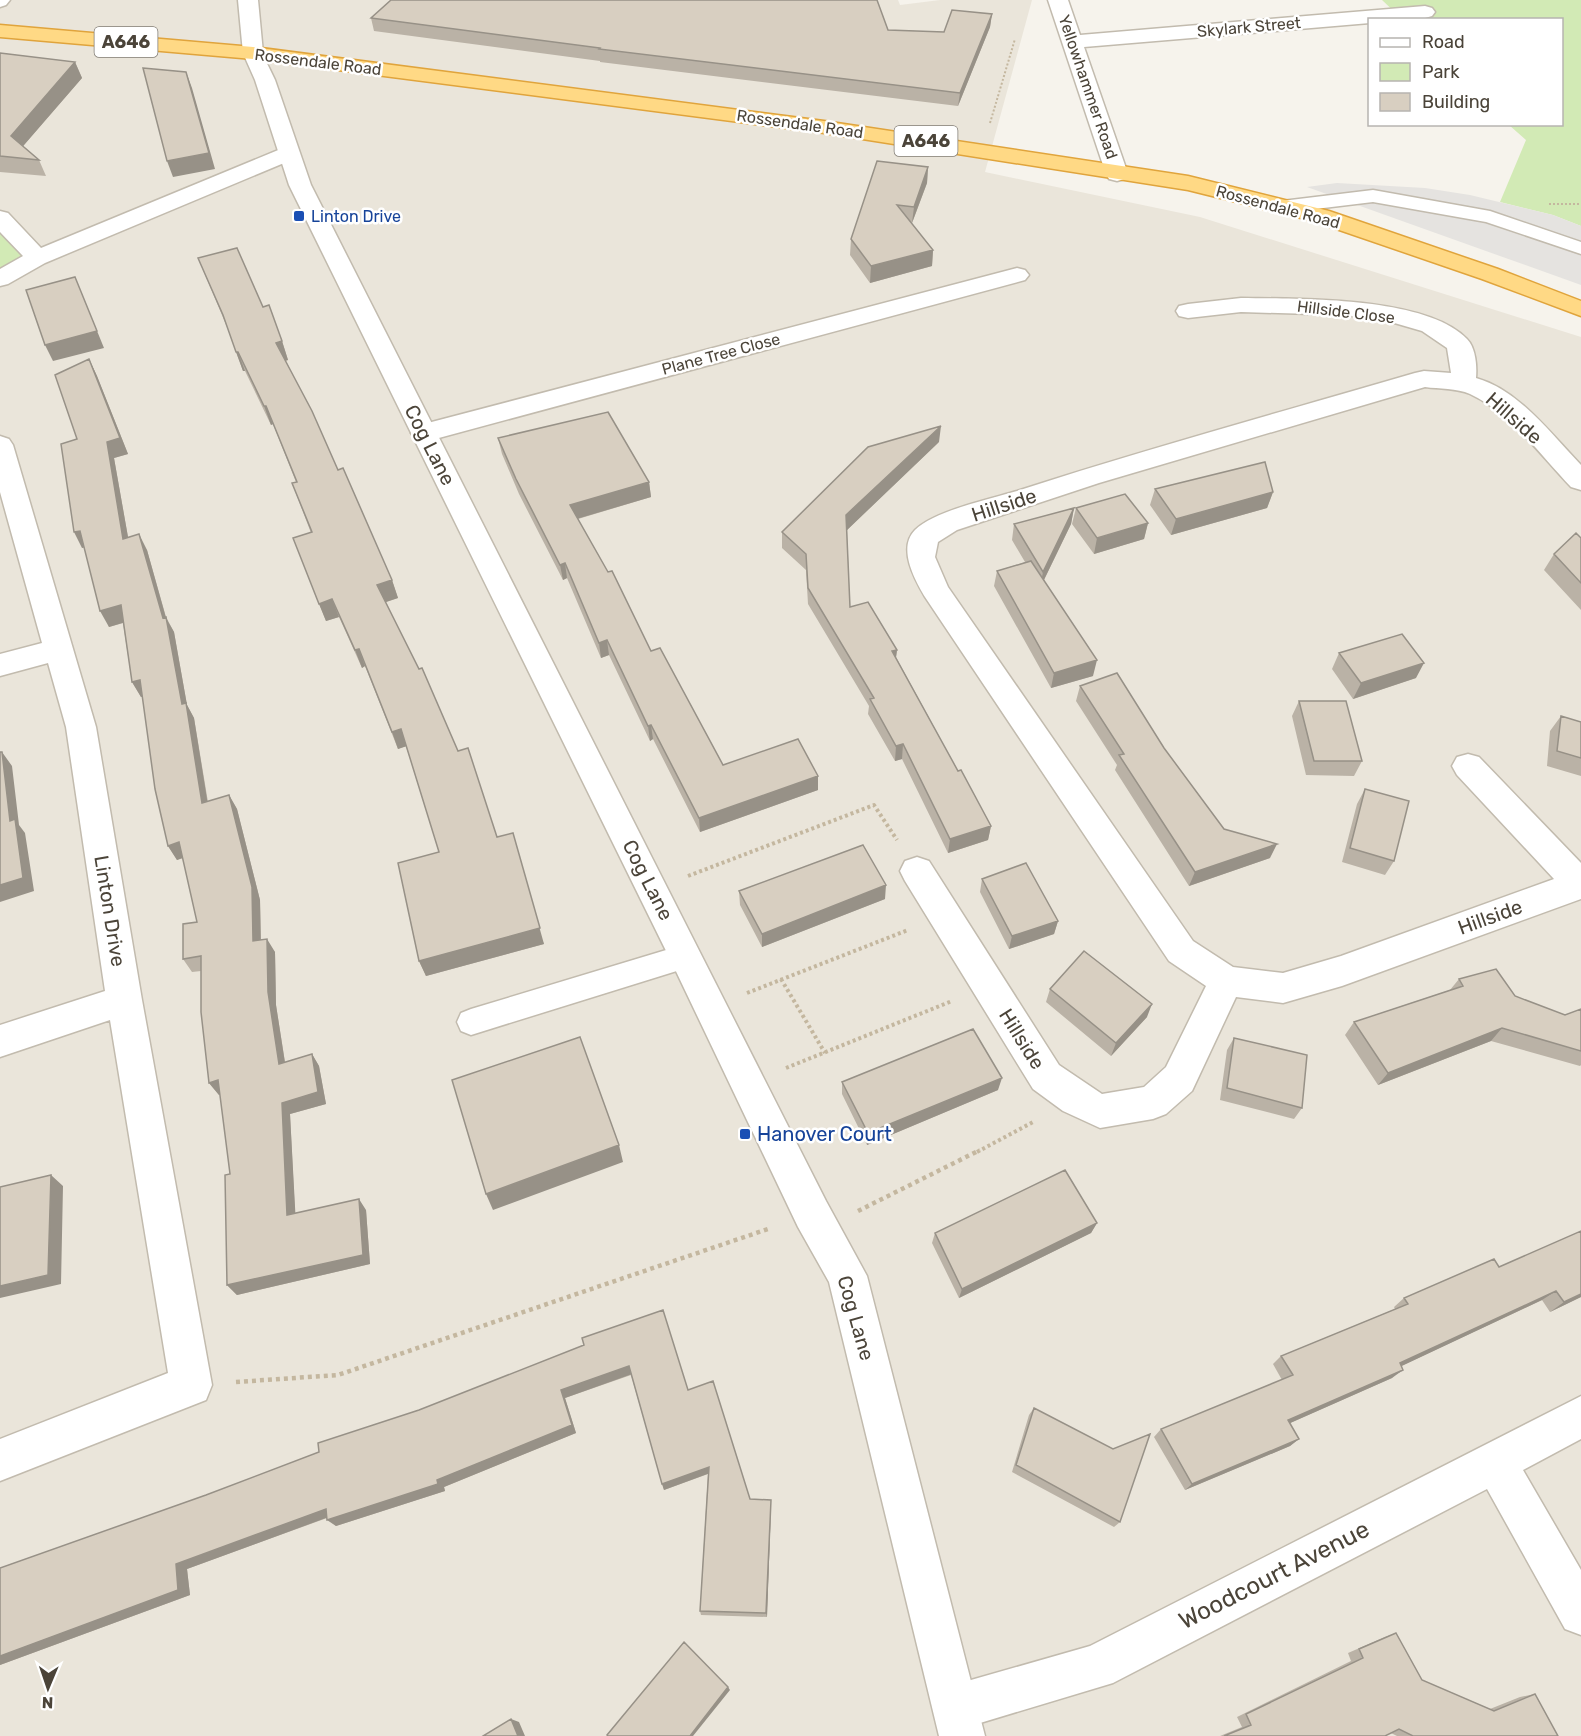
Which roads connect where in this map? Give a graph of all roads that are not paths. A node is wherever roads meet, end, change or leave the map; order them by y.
1 (248, 0) edge
2 (1058, 0) edge
3 (1423, 10) edge
4 (0, 31) edge
5 (1072, 42) junction
6 (253, 53) junction
7 (288, 153) junction
8 (1116, 172) junction
9 (1282, 207) junction
10 (0, 218) edge
11 (1581, 248) edge
12 (37, 258) junction
13 (1017, 275) dead end
14 (0, 279) edge
15 (1581, 309) edge
16 (1188, 311) dead end
17 (1463, 384) junction
18 (424, 433) junction
19 (0, 445) edge
20 (1581, 482) edge
21 (59, 649) junction
22 (0, 665) edge
23 (1468, 766) dead end
24 (917, 871) road end
25 (1581, 884) edge
26 (687, 956) junction
27 (1226, 981) junction
28 (124, 999) junction
29 (471, 1022) dead end
30 (0, 1041) edge
31 (1581, 1417) edge
32 (0, 1460) edge
33 (1495, 1462) junction
34 (1581, 1612) edge
35 (959, 1721) edge

1 - 6 street, Cog Lane
2 - 5 street, Yellowhammer Road
3 - 5 street, Skylark Street
4 - 6 highway, Rossendale Road / A646
5 - 8 street, Yellowhammer Road
6 - 7 street, Cog Lane
6 - 8 highway, Rossendale Road / A646
7 - 12 street
7 - 18 street, Cog Lane
8 - 9 highway, Rossendale Road / A646
9 - 11 lane
9 - 15 highway, Rossendale Road / A646
10 - 12 street
12 - 14 street
13 - 18 street, Plane Tree Close
16 - 17 street, Hillside Close
17 - 20 street, Hillside
17 - 27 street, Hillside
18 - 26 street, Cog Lane
19 - 21 street, Linton Drive
21 - 22 street
21 - 28 street, Linton Drive
23 - 25 street
24 - 27 street, Hillside
25 - 27 street, Hillside
26 - 29 lane
26 - 35 street, Cog Lane
28 - 30 street
28 - 32 street, Linton Drive
31 - 33 street, Woodcourt Avenue
33 - 34 street
33 - 35 street, Woodcourt Avenue

